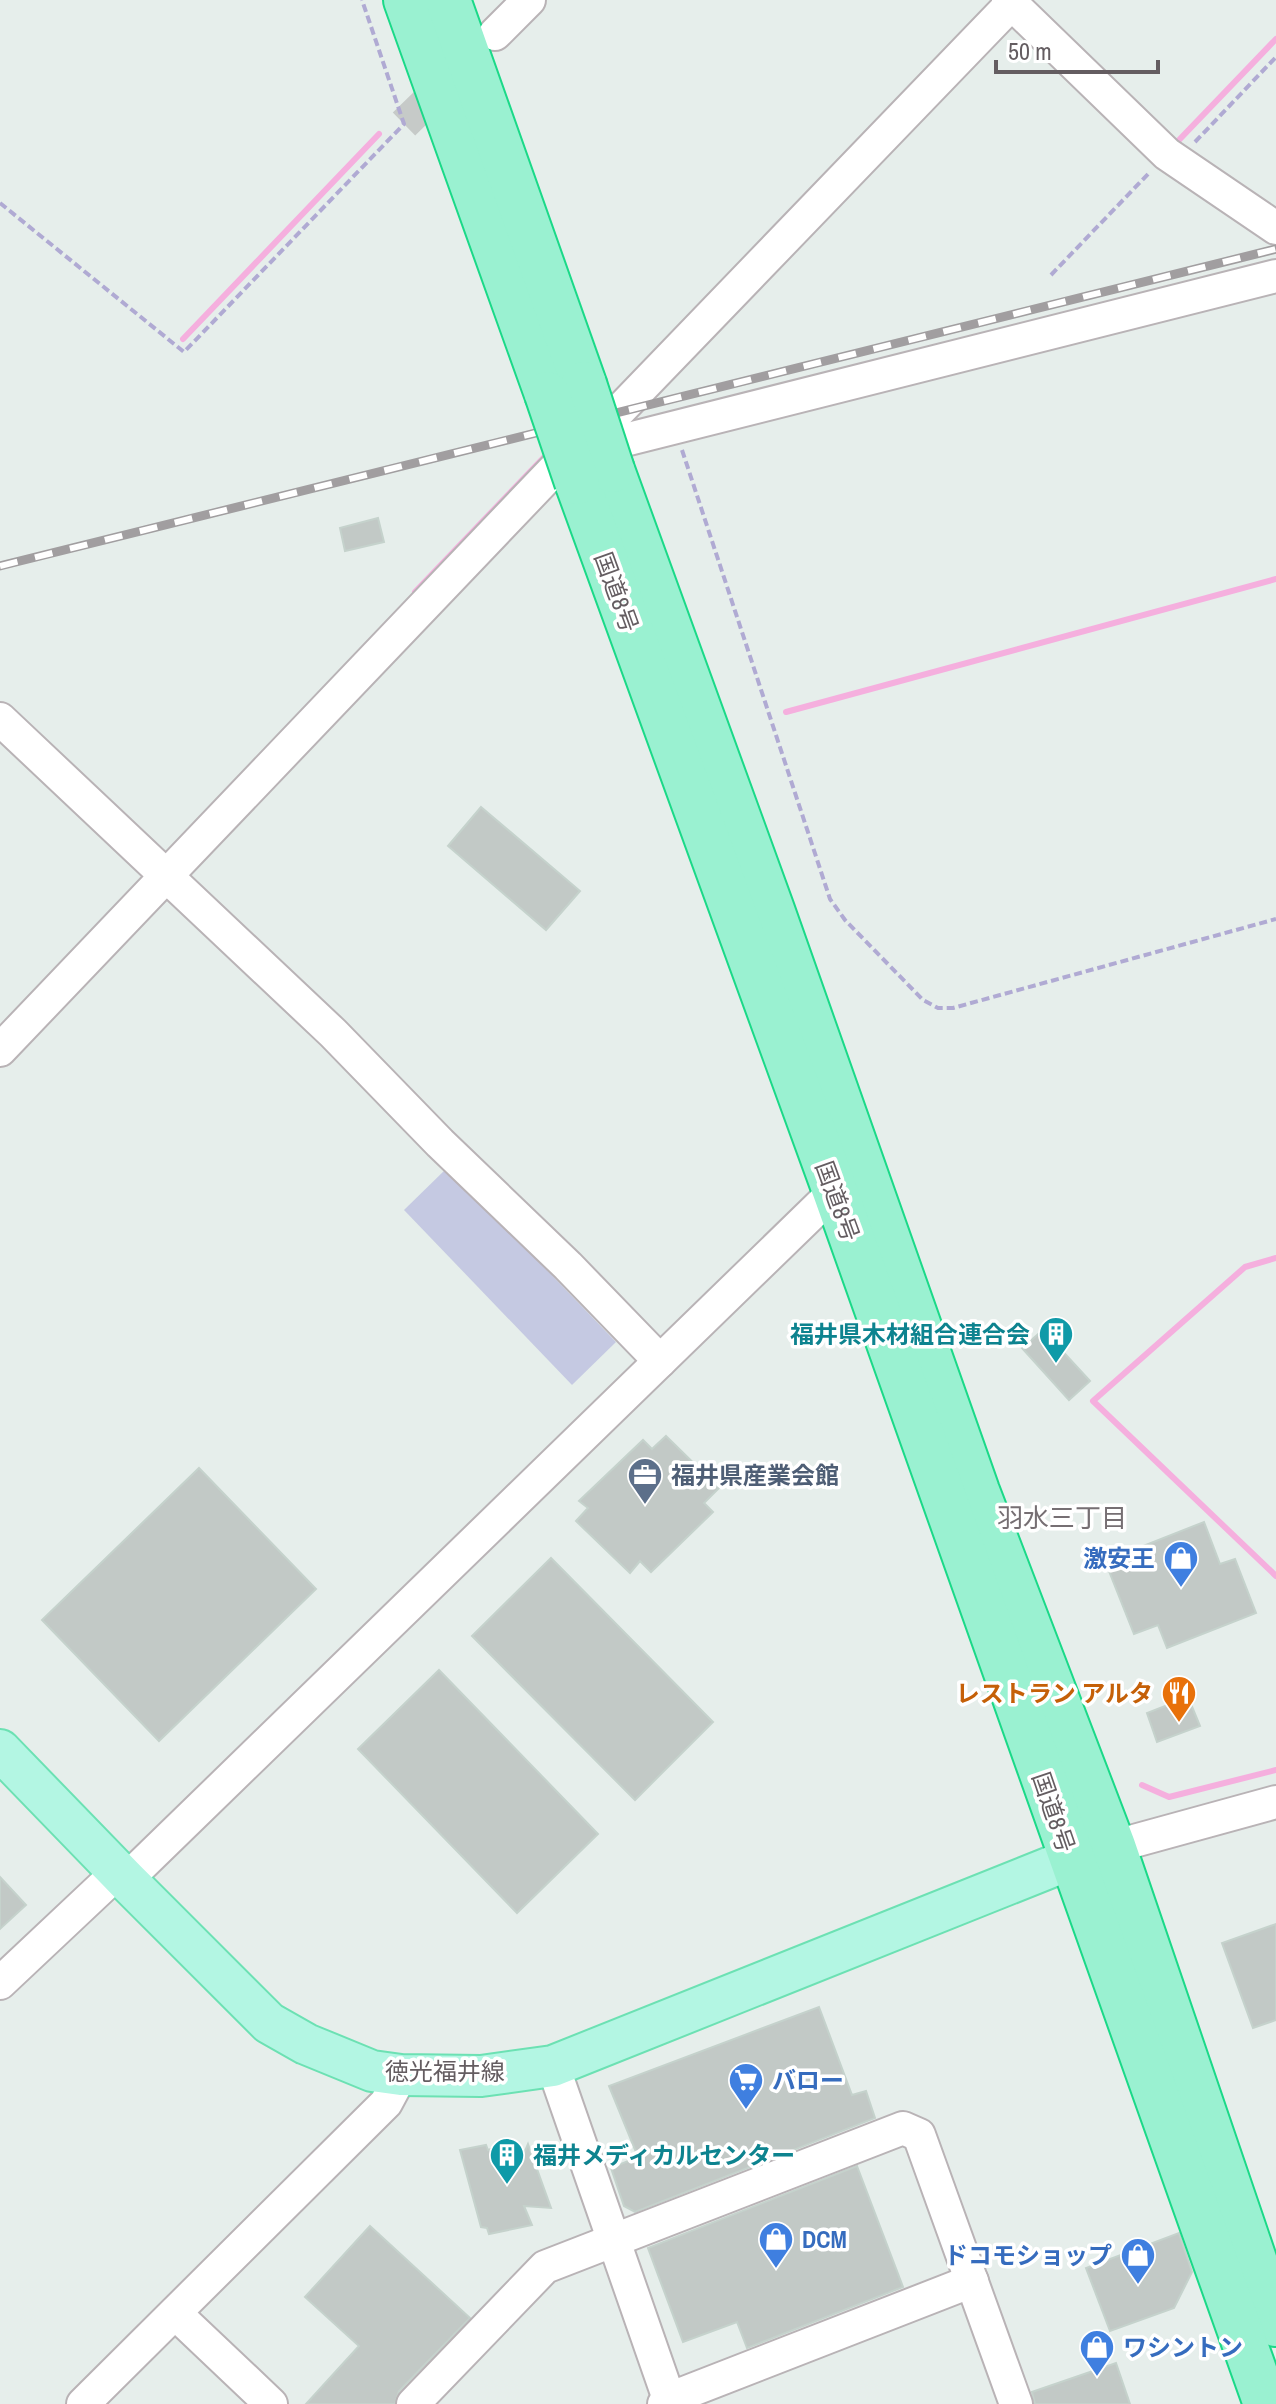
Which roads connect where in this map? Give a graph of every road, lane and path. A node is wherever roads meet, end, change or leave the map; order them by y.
1 (362, 0) edge
2 (406, 0) edge
3 (448, 0) edge
4 (529, 0) edge
5 (1011, 1) edge
6 (495, 34) dead end
7 (1276, 57) edge
8 (1172, 157) junction
9 (0, 203) edge
10 (1276, 228) edge
11 (1051, 275) dead end
12 (1276, 276) edge
13 (566, 389) junction
14 (675, 427) junction
15 (586, 468) junction
16 (0, 719) edge
17 (167, 875) junction
18 (1276, 919) edge
19 (0, 1050) edge
20 (835, 1191) junction
21 (660, 1361) junction
22 (0, 1750) edge
23 (1276, 1802) edge
24 (1113, 1846) junction
25 (1071, 1859) junction
26 (122, 1876) junction
27 (0, 1983) edge
28 (553, 2066) junction
29 (401, 2075) junction
30 (614, 2240) junction
31 (972, 2281) junction
32 (176, 2314) junction
33 (1276, 2324) edge
34 (669, 2402) edge
35 (83, 2404) edge
36 (271, 2404) edge
37 (413, 2404) edge
38 (1016, 2404) edge
39 (1266, 2404) edge

1 - 9 path
2 - 13 highway, 国道8号
3 - 13 highway, 国道8号
4 - 6 street
5 - 8 street
5 - 15 street
7 - 8 path
8 - 10 street
8 - 11 path
12 - 14 street
13 - 15 highway, 国道8号, bridge
14 - 15 street
14 - 18 path
15 - 17 street
15 - 20 highway, 国道8号
15 - 24 highway, 国道8号
16 - 17 street
17 - 19 street
17 - 21 street
20 - 21 street
20 - 25 highway, 国道8号
21 - 26 street
22 - 26 main road, 徳光福井線
23 - 24 street
24 - 25 street
24 - 33 highway, 国道8号
25 - 28 main road, 徳光福井線
25 - 39 highway, 国道8号
26 - 27 street
26 - 29 main road, 徳光福井線
28 - 29 main road, 徳光福井線
28 - 30 street
29 - 32 street
30 - 31 street
30 - 34 street
30 - 37 street
31 - 34 street
31 - 38 street
32 - 35 street
32 - 36 street

